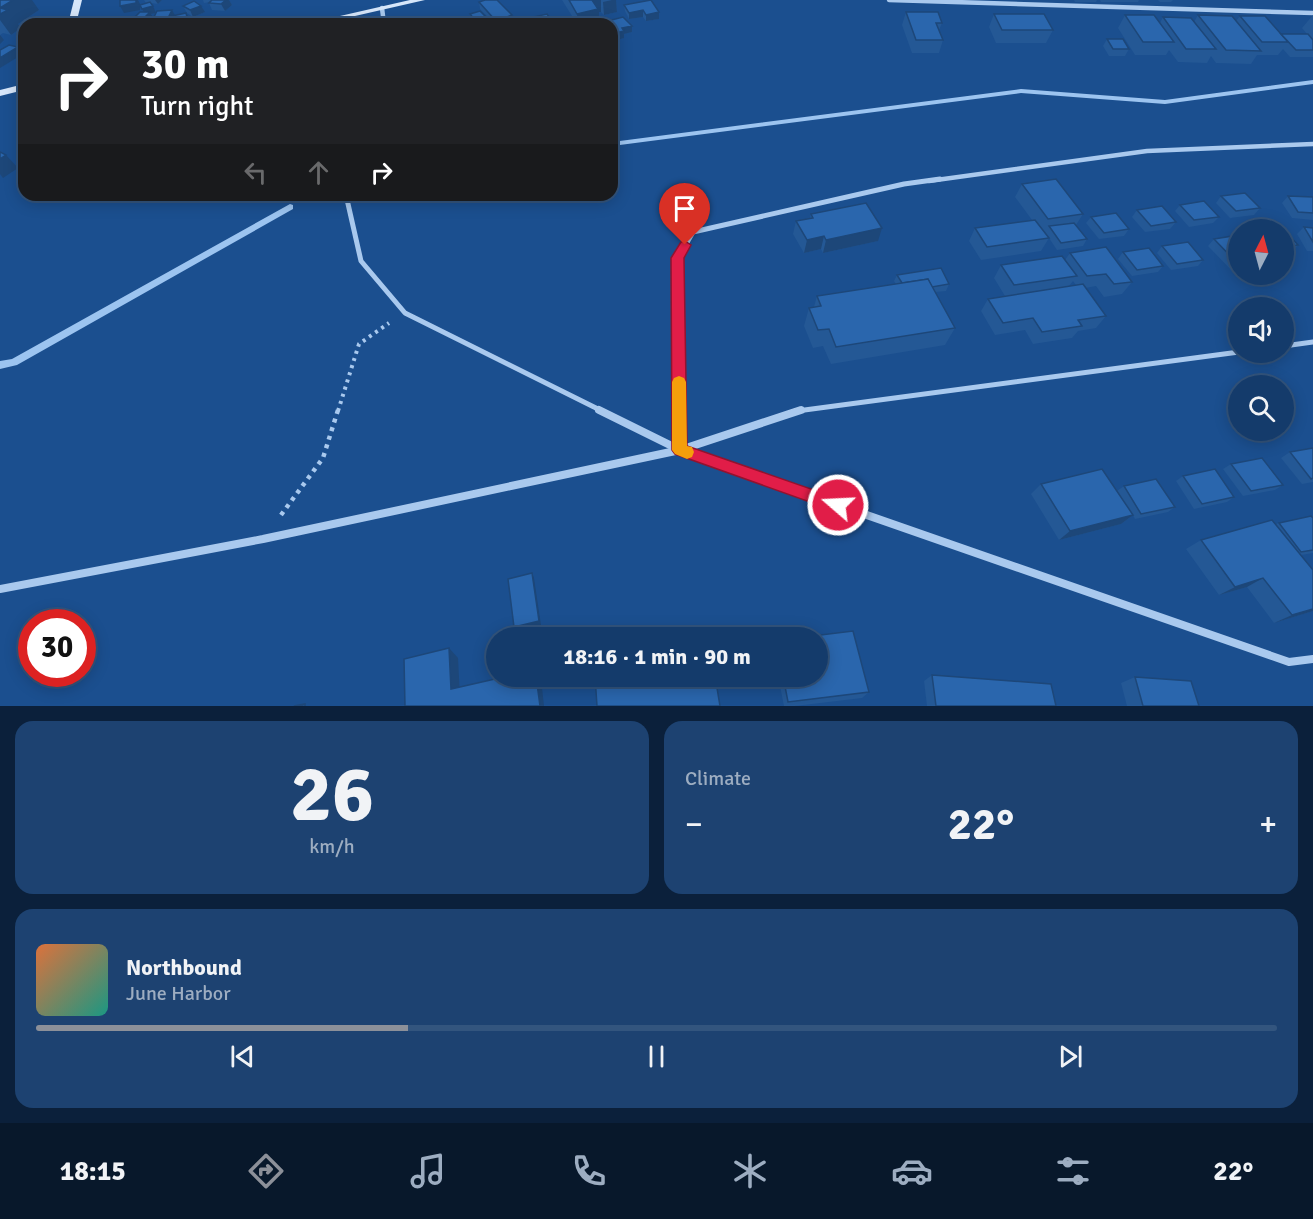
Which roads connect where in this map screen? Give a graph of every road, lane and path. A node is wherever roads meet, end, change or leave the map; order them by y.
1 (78, 0) edge
2 (421, 0) edge
3 (889, 0) edge
4 (382, 8) junction
5 (1313, 13) edge
6 (74, 18) edge
7 (336, 18) edge
8 (383, 18) edge
9 (18, 88) edge
10 (0, 93) edge
11 (1313, 144) edge
12 (347, 201) edge
13 (405, 313) junction
14 (1313, 342) edge
15 (1294, 345) edge
16 (1228, 353) edge
17 (680, 450) junction
18 (263, 539) junction
19 (0, 589) edge
20 (1313, 659) edge

1 - 6 street
2 - 4 street
3 - 5 street
4 - 7 street
4 - 8 street
9 - 10 street
11 - 17 street
12 - 13 street
13 - 17 street
13 - 18 path
14 - 15 street
16 - 17 street
17 - 18 street
17 - 20 street
18 - 19 street

